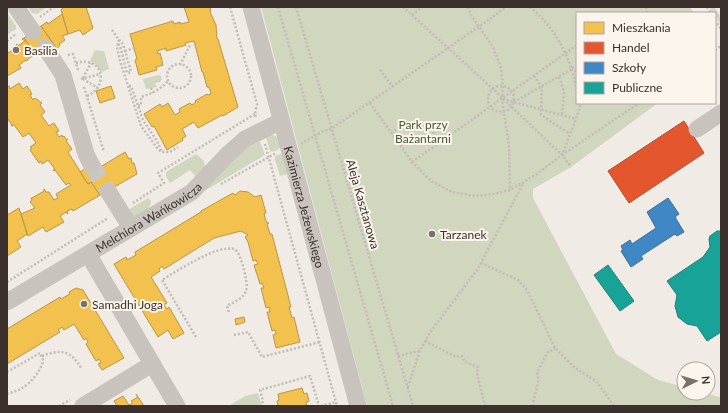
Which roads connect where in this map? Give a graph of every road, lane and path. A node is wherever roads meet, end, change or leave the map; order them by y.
1 (16, 7) edge
2 (230, 7) edge
3 (251, 7) edge
4 (278, 7) edge
5 (296, 7) edge
6 (403, 7) edge
7 (422, 7) edge
8 (468, 7) edge
9 (506, 7) edge
10 (530, 7) edge
11 (412, 15) junction
12 (112, 30) dead end
13 (33, 32) dead end
14 (118, 40) junction
15 (118, 44) junction
16 (190, 45) dead end
17 (576, 46) edge
18 (45, 47) dead end
19 (134, 48) dead end
20 (448, 48) junction
21 (125, 51) junction
22 (565, 53) junction
23 (76, 63) dead end
24 (91, 63) junction
25 (180, 65) junction
26 (572, 68) junction
27 (380, 70) dead end
28 (576, 71) edge
29 (100, 74) junction
30 (534, 76) junction
31 (559, 77) junction
32 (82, 79) junction
33 (168, 81) junction
34 (129, 86) junction
35 (503, 86) junction
36 (392, 87) junction
37 (542, 87) junction
38 (98, 88) junction
39 (151, 88) dead end
40 (492, 88) junction
41 (576, 89) edge
42 (511, 92) junction
43 (153, 93) junction
44 (87, 96) dead end
45 (502, 99) junction
46 (514, 102) junction
47 (370, 103) junction
48 (580, 104) edge
49 (638, 104) edge
50 (138, 106) junction
51 (490, 108) junction
52 (511, 108) junction
53 (542, 111) junction
54 (504, 112) junction
55 (721, 113) edge
56 (255, 114) junction
57 (562, 115) junction
58 (576, 119) junction
59 (281, 121) junction
60 (398, 128) dead end
61 (331, 129) junction
62 (697, 129) dead end
63 (260, 131) junction
64 (433, 132) dead end
65 (391, 133) junction
66 (570, 134) junction
67 (315, 135) junction
68 (441, 142) junction
69 (178, 147) dead end
70 (289, 147) junction
71 (162, 152) junction
72 (562, 155) junction
73 (269, 156) junction
74 (412, 162) junction
75 (91, 164) tunnel mouth
76 (571, 167) dead end
77 (524, 183) junction
78 (510, 190) junction
79 (108, 191) tunnel mouth
80 (120, 211) junction
81 (131, 228) junction
82 (88, 254) junction
83 (481, 263) junction
84 (7, 282) edge
85 (7, 302) edge
86 (229, 312) dead end
87 (234, 335) dead end
88 (196, 337) dead end
89 (425, 341) junction
90 (320, 342) junction
91 (555, 348) junction
92 (420, 350) junction
93 (42, 356) junction
94 (398, 356) junction
95 (152, 364) junction
96 (81, 368) dead end
97 (7, 372) edge
98 (407, 388) junction
99 (7, 394) edge
100 (77, 402) edge
101 (336, 402) junction
102 (59, 406) edge
103 (177, 406) edge
104 (260, 406) edge
105 (320, 406) edge
106 (337, 406) edge
107 (358, 406) edge
108 (393, 406) edge
109 (413, 406) edge
110 (485, 406) edge
111 (533, 406) edge
112 (614, 406) edge

1 - 13 street
2 - 56 path
3 - 59 street, Kazimierza Jeżewskiego
4 - 67 path
5 - 61 path, Aleja Kasztanowa
6 - 11 path
7 - 11 path
8 - 35 path
9 - 20 path, bridge
10 - 22 path
11 - 20 path
12 - 14 path
14 - 15 path
14 - 21 path
15 - 21 path
15 - 34 path
16 - 25 path
17 - 22 path
18 - 75 street
19 - 21 path
20 - 36 path
20 - 40 path
22 - 26 path
22 - 30 path
23 - 24 path
24 - 29 path
24 - 32 path
25 - 33 path
25 - 33 path
26 - 28 path
26 - 31 path
26 - 41 path
27 - 36 path
29 - 32 path
29 - 38 path
30 - 37 path
30 - 42 path
31 - 37 path
31 - 57 path
32 - 38 path
33 - 43 path
34 - 50 path
34 - 71 path
35 - 40 path
35 - 42 path
35 - 45 path
36 - 47 path
37 - 46 path
37 - 53 path
38 - 44 path
39 - 43 path
40 - 45 path
40 - 51 path
42 - 45 path
42 - 46 path
43 - 50 path
45 - 46 path
45 - 51 path
45 - 52 path
45 - 54 path
46 - 52 path
46 - 53 path
47 - 61 path
47 - 65 path
48 - 58 path
49 - 72 path
50 - 71 path
51 - 54 path
51 - 68 path
52 - 54 path
52 - 72 path
53 - 57 path
53 - 66 path
54 - 78 path
55 - 62 street
56 - 63 path
56 - 80 path
57 - 58 path
58 - 66 path
59 - 63 street, Melchiora Wańkowicza
59 - 70 street, Kazimierza Jeżewskiego
60 - 65 path
61 - 67 path
61 - 94 path, Aleja Kasztanowa
63 - 73 path
63 - 81 street, Melchiora Wańkowicza
64 - 68 path
65 - 74 path
66 - 72 path
67 - 70 path
67 - 108 path
68 - 74 path
69 - 71 path
70 - 73 path
70 - 107 street, Kazimierza Jeżewskiego
72 - 76 path
72 - 77 path
73 - 90 path
74 - 78 path
77 - 78 path
77 - 83 path
79 - 80 street
80 - 81 street
80 - 84 path
81 - 82 street, Melchiora Wańkowicza
82 - 85 street, Melchiora Wańkowicza
82 - 95 street
83 - 89 path
83 - 91 path
86 - 88 path
87 - 90 path
89 - 92 path
89 - 110 path
90 - 101 path
91 - 111 path
91 - 112 path
92 - 94 path
92 - 98 path
93 - 96 path
93 - 97 path
93 - 99 path
94 - 98 path, Aleja Kasztanowa
95 - 100 street
95 - 103 street
98 - 109 path, Aleja Kasztanowa
100 - 102 path
101 - 105 path
101 - 106 path
104 - 105 path

